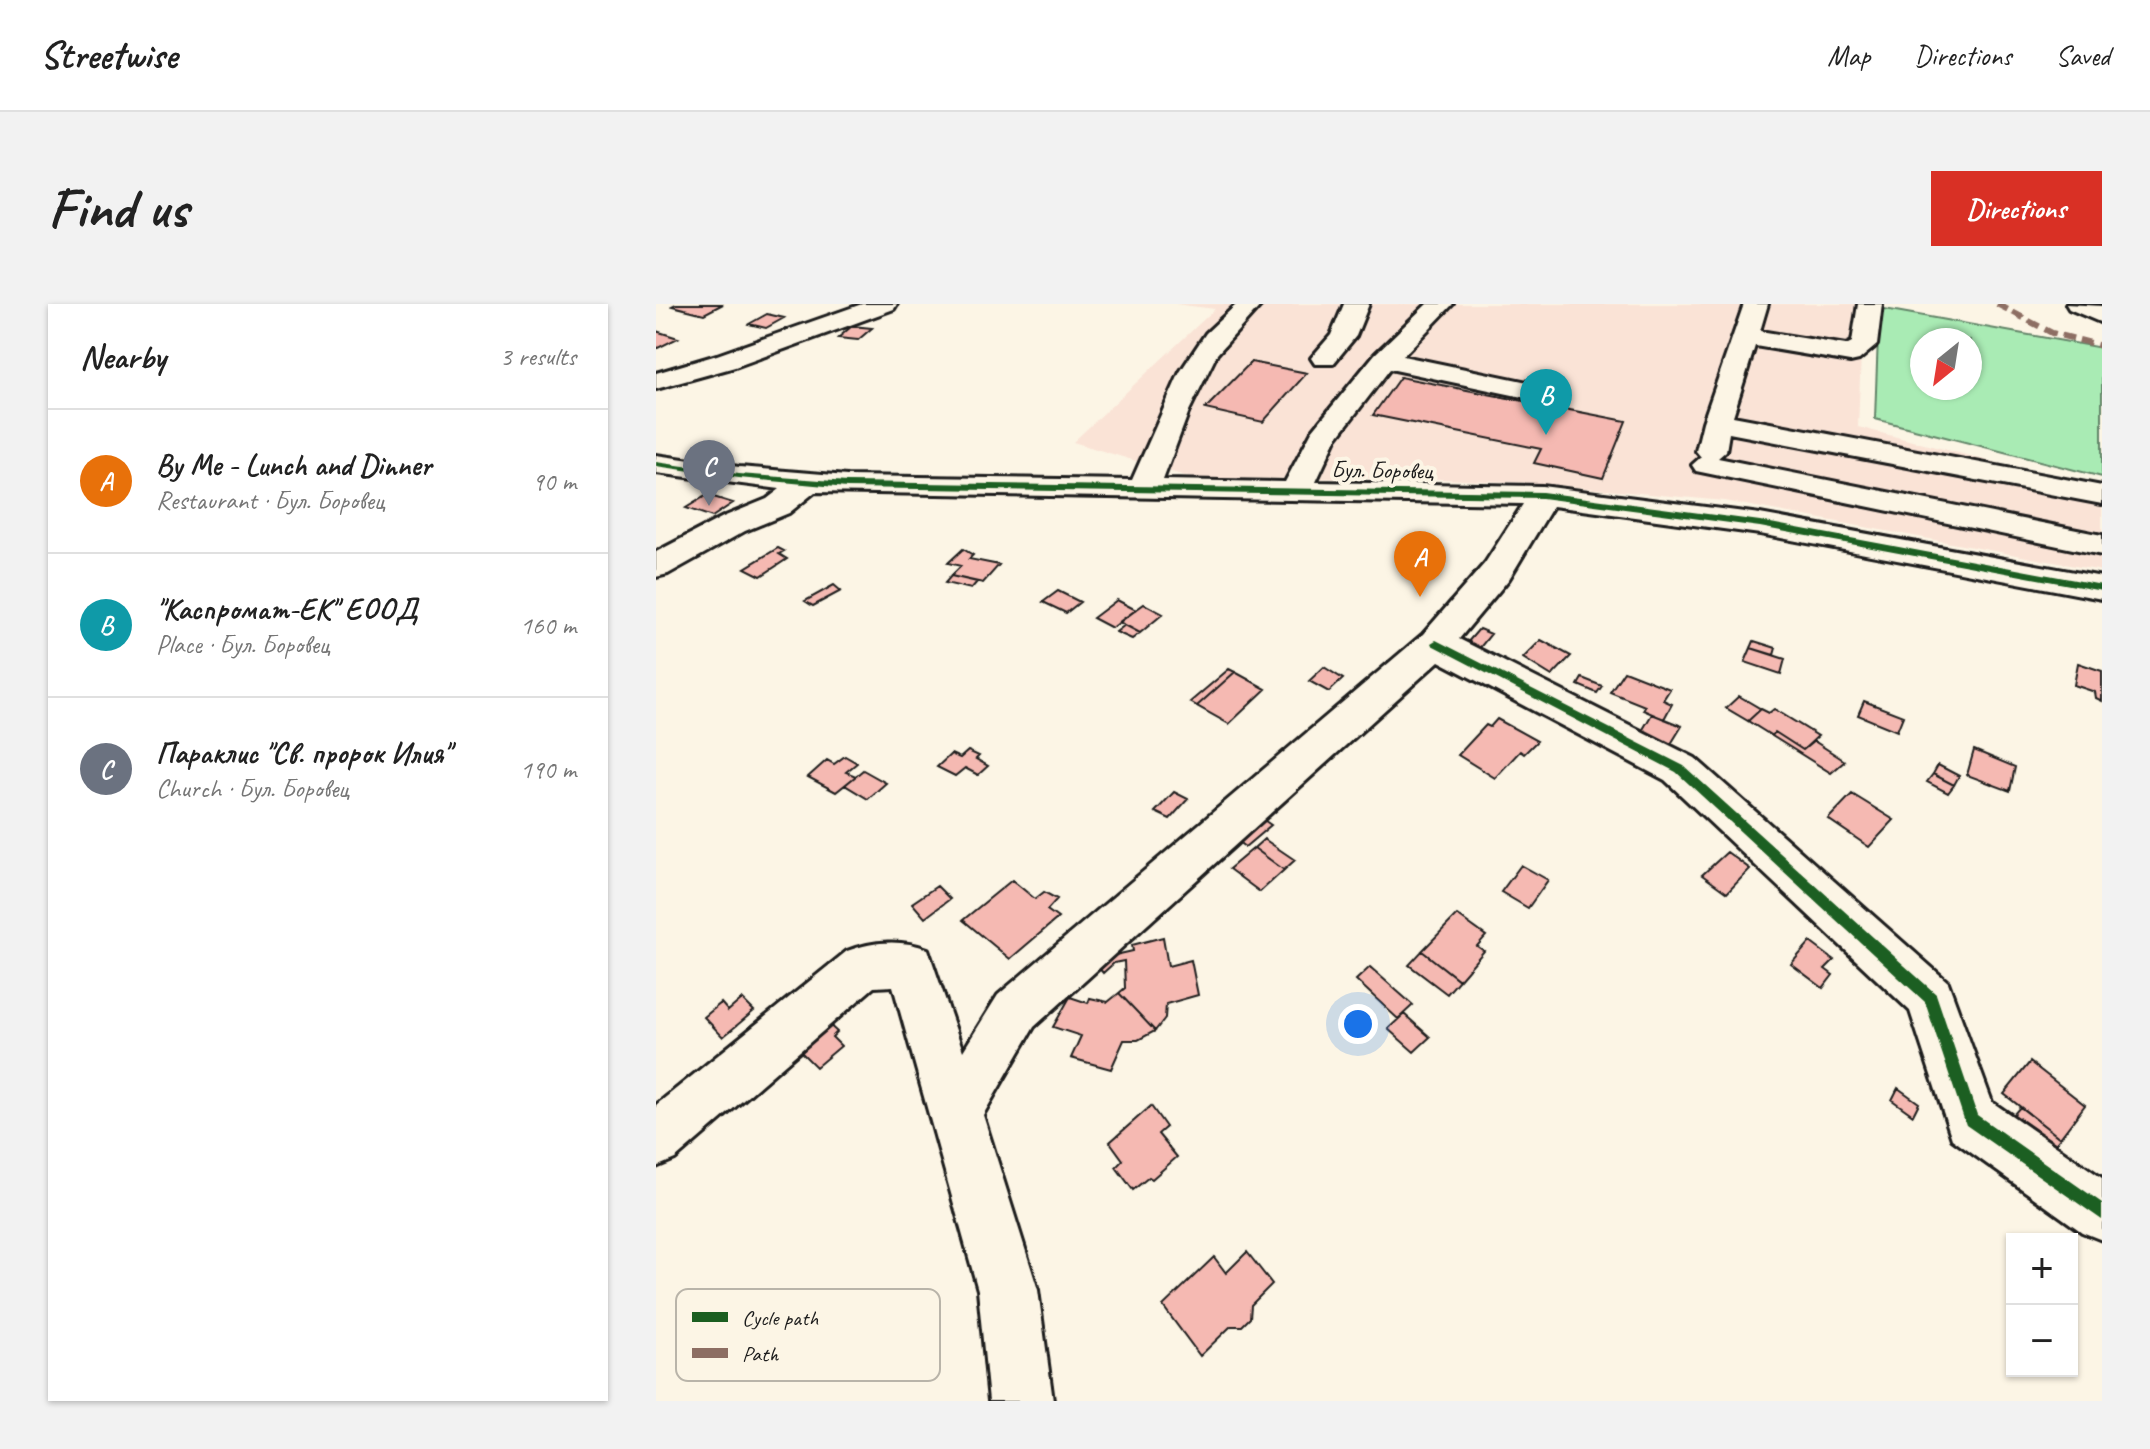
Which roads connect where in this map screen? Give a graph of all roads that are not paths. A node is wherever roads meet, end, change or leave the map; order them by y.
1 (885, 304) edge
2 (1250, 304) edge
3 (1357, 304) edge
4 (1441, 304) edge
5 (1756, 304) edge
6 (1870, 304) edge
7 (2078, 304) edge
8 (2093, 304) edge
9 (2102, 316) edge
10 (1744, 336) junction
11 (1324, 358) dead end
12 (1384, 360) junction
13 (656, 381) edge
14 (1527, 390) dead end
15 (1717, 422) junction
16 (656, 464) edge
17 (1707, 465) junction
18 (807, 483) junction
19 (1144, 489) junction
20 (1296, 491) junction
21 (1542, 495) junction
22 (2102, 495) edge
23 (1702, 515) junction
24 (2102, 545) edge
25 (656, 566) edge
26 (2102, 588) edge
27 (1436, 643) junction
28 (955, 1112) junction
29 (656, 1140) edge
30 (2102, 1212) edge
31 (1021, 1401) edge

1 - 13 street
2 - 19 street
3 - 11 street
4 - 12 street
5 - 10 street
6 - 10 street
7 - 9 street
8 - 9 street
10 - 15 street
12 - 14 street
12 - 20 street
15 - 17 street
15 - 22 street
16 - 18 street, Бул. Боровец
17 - 23 street
17 - 24 street
18 - 19 street, Бул. Боровец
18 - 25 street
19 - 20 street, Бул. Боровец
20 - 21 street, Бул. Боровец
21 - 23 street, Бул. Боровец
21 - 27 street
23 - 26 street, Бул. Боровец
27 - 28 street
27 - 30 street
28 - 29 street
28 - 31 street

